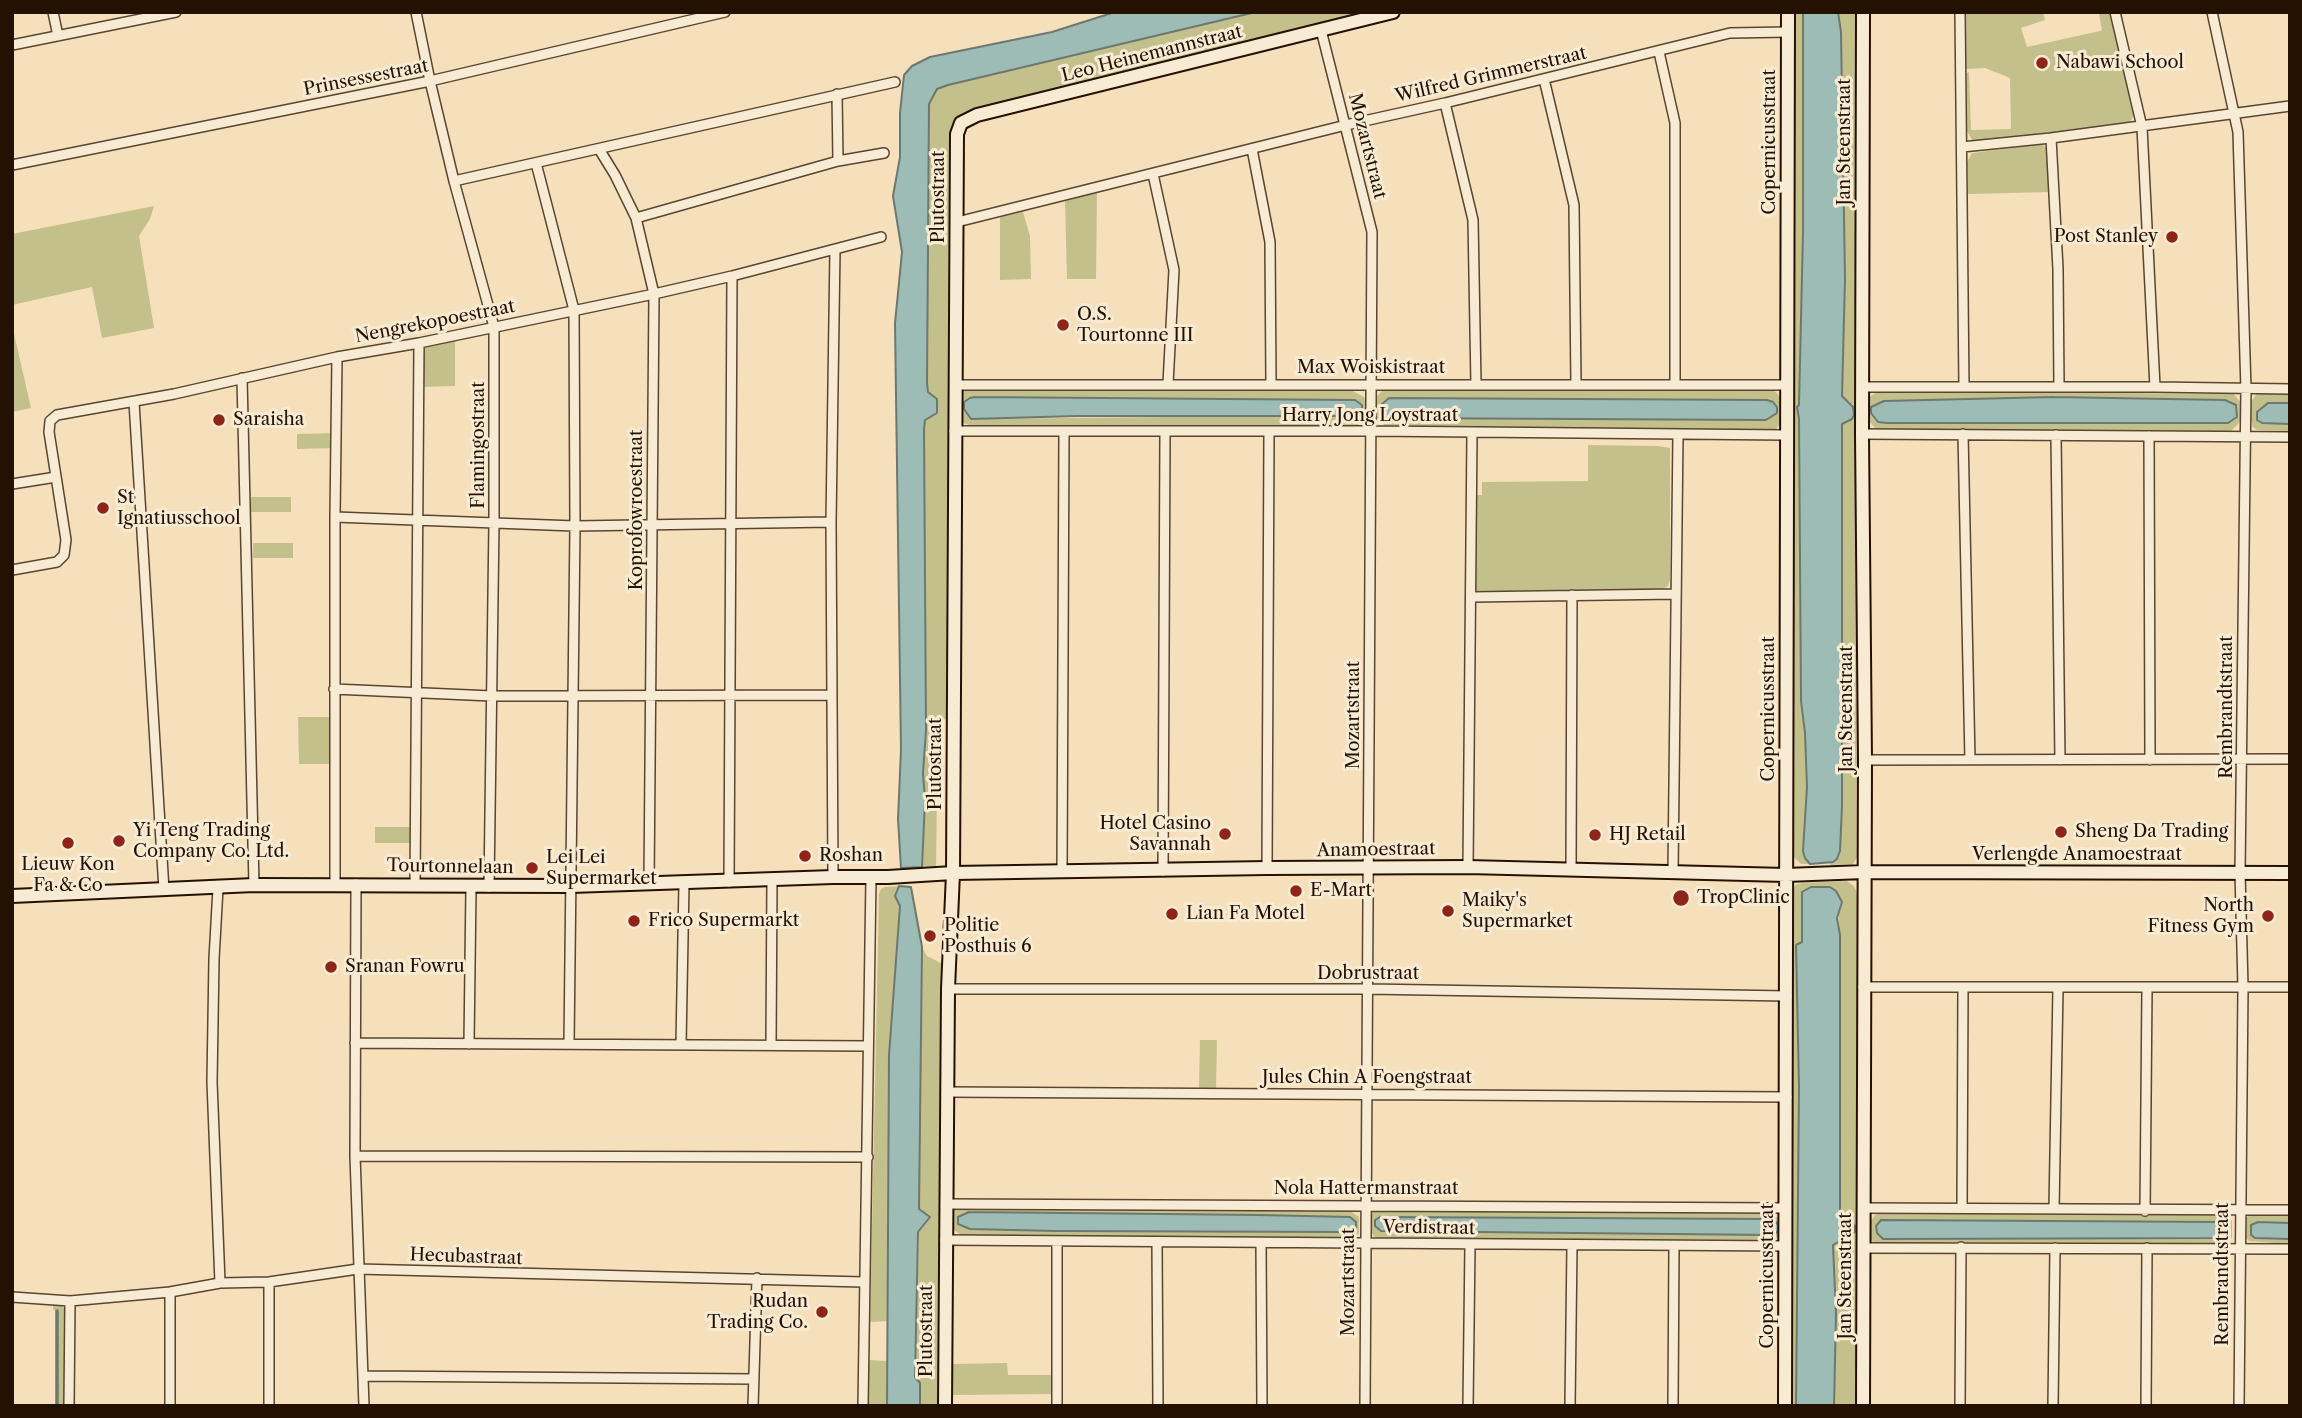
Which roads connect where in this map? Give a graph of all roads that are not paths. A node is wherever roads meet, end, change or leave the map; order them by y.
1 (53, 12) edge
2 (176, 12) edge
3 (416, 12) edge
4 (725, 12) edge
5 (1393, 12) edge
6 (1788, 12) edge
7 (1863, 12) edge
8 (1960, 12) edge
9 (2115, 12) edge
10 (2212, 12) edge
11 (1321, 30) junction
12 (1788, 32) junction
13 (58, 36) junction
14 (12, 45) edge
15 (1659, 52) junction
16 (1545, 79) junction
17 (430, 81) junction
18 (895, 82) dead end
19 (837, 94) junction
20 (1445, 103) junction
21 (2290, 106) edge
22 (2235, 114) junction
23 (961, 123) joint
24 (1346, 125) junction
25 (2142, 127) junction
26 (2051, 138) junction
27 (1962, 147) junction
28 (598, 149) junction
29 (1252, 149) junction
30 (884, 153) dead end
31 (838, 161) junction
32 (536, 163) junction
33 (12, 165) edge
34 (1153, 174) junction
35 (454, 181) junction
36 (636, 218) junction
37 (957, 222) junction
38 (881, 237) dead end
39 (835, 249) junction
40 (732, 276) junction
41 (654, 294) junction
42 (574, 310) junction
43 (494, 327) junction
44 (419, 343) junction
45 (337, 358) junction
46 (242, 378) junction
47 (1168, 384) junction
48 (1271, 384) junction
49 (1371, 384) junction
50 (1476, 384) junction
51 (955, 385) junction
52 (1576, 385) junction
53 (1675, 385) junction
54 (1786, 385) junction
55 (1863, 387) junction
56 (1964, 387) junction
57 (2059, 387) junction
58 (2155, 387) junction
59 (2246, 389) junction
60 (2290, 389) edge
61 (134, 402) junction
62 (954, 430) junction
63 (1064, 431) junction
64 (1164, 431) junction
65 (1372, 431) junction
66 (1269, 432) junction
67 (1472, 433) junction
68 (1862, 434) junction
69 (1678, 435) junction
70 (1786, 435) junction
71 (1962, 435) junction
72 (2056, 435) junction
73 (2149, 436) junction
74 (2245, 436) junction
75 (2290, 437) edge
76 (56, 477) junction
77 (12, 484) edge
78 (334, 517) junction
79 (416, 520) junction
80 (494, 522) junction
81 (831, 522) junction
82 (731, 523) junction
83 (652, 524) junction
84 (575, 526) junction
85 (12, 570) edge
86 (1676, 594) junction
87 (1572, 595) junction
88 (1472, 597) junction
89 (334, 689) junction
90 (415, 693) junction
91 (573, 695) junction
92 (651, 695) junction
93 (729, 695) junction
94 (831, 695) junction
95 (492, 696) junction
96 (2243, 758) junction
97 (2290, 759) edge
98 (1865, 760) junction
99 (1970, 760) junction
100 (2060, 760) junction
101 (2150, 760) junction
102 (1468, 867) junction
103 (1268, 869) junction
104 (1369, 869) junction
105 (1571, 870) junction
106 (1062, 871) junction
107 (1163, 871) junction
108 (1673, 872) junction
109 (1864, 872) junction
110 (2241, 872) junction
111 (953, 873) junction
112 (2290, 873) edge
113 (1786, 875) junction
114 (833, 877) junction
115 (871, 877) junction
116 (888, 877) joint
117 (772, 880) junction
118 (729, 882) junction
119 (684, 883) junction
120 (335, 884) junction
121 (356, 884) junction
122 (415, 884) junction
123 (649, 884) junction
124 (254, 885) junction
125 (571, 886) junction
126 (471, 887) junction
127 (489, 887) junction
128 (218, 888) junction
129 (164, 890) junction
130 (12, 896) edge
131 (2243, 987) junction
132 (2290, 987) edge
133 (1863, 988) junction
134 (1963, 988) junction
135 (2058, 988) junction
136 (2147, 988) junction
137 (948, 989) junction
138 (1368, 989) junction
139 (1787, 996) junction
140 (355, 1043) junction
141 (469, 1044) junction
142 (569, 1044) junction
143 (681, 1044) junction
144 (771, 1045) junction
145 (868, 1046) junction
146 (947, 1092) junction
147 (1367, 1094) junction
148 (1787, 1097) junction
149 (355, 1156) junction
150 (868, 1157) junction
151 (946, 1204) junction
152 (1365, 1205) junction
153 (1785, 1208) junction
154 (1864, 1208) junction
155 (1962, 1208) junction
156 (2054, 1209) junction
157 (2239, 1210) junction
158 (2290, 1210) edge
159 (2145, 1211) junction
160 (946, 1240) junction
161 (1057, 1242) junction
162 (1157, 1242) junction
163 (1365, 1242) junction
164 (1261, 1243) junction
165 (1469, 1244) junction
166 (1572, 1246) junction
167 (1674, 1246) junction
168 (1786, 1246) junction
169 (1961, 1247) junction
170 (1864, 1248) junction
171 (2055, 1248) junction
172 (2147, 1248) junction
173 (2239, 1249) junction
174 (2290, 1249) edge
175 (358, 1269) junction
176 (757, 1279) junction
177 (269, 1282) junction
178 (863, 1282) junction
179 (220, 1283) junction
180 (170, 1292) junction
181 (12, 1297) edge
182 (70, 1301) junction
183 (363, 1376) junction
184 (754, 1378) junction
185 (69, 1406) edge
186 (170, 1406) edge
187 (269, 1406) edge
188 (364, 1406) edge
189 (753, 1406) edge
190 (863, 1406) edge
191 (944, 1406) edge
192 (1057, 1406) edge
193 (1158, 1406) edge
194 (1262, 1406) edge
195 (1365, 1406) edge
196 (1468, 1406) edge
197 (1570, 1406) edge
198 (1672, 1406) edge
199 (1784, 1406) edge
200 (1863, 1406) edge
201 (1960, 1406) edge
202 (2053, 1406) edge
203 (2146, 1406) edge
204 (2239, 1406) edge

1 - 13 street
2 - 13 street
3 - 17 street, Flamingostraat
4 - 17 street, Prinsessestraat
5 - 11 street, Leo Heinemannstraat
6 - 12 street, Copernicusstraat
7 - 55 street, Jan Steenstraat
8 - 27 street
9 - 25 street
10 - 22 street, Rembrandtstraat
11 - 23 street, Leo Heinemannstraat
11 - 24 street, Mozartstraat
12 - 15 street, Wilfred Grimmerstraat
12 - 54 street, Copernicusstraat
13 - 14 street
15 - 16 street, Wilfred Grimmerstraat
15 - 53 street
16 - 20 street, Wilfred Grimmerstraat
16 - 52 street
17 - 33 street, Prinsessestraat
17 - 35 street, Flamingostraat
18 - 19 street
19 - 28 street
19 - 31 street
20 - 24 street, Wilfred Grimmerstraat
20 - 50 street
21 - 22 street
22 - 25 street
22 - 59 street, Rembrandtstraat
23 - 37 street, Plutostraat
24 - 29 street, Wilfred Grimmerstraat
24 - 49 street, Mozartstraat
25 - 26 street
25 - 58 street
26 - 27 street
26 - 57 street
27 - 56 street
28 - 32 street
28 - 36 street, Koprofowroestraat
29 - 34 street, Wilfred Grimmerstraat
29 - 48 street
30 - 31 street
31 - 36 street
32 - 35 street
32 - 42 street
34 - 37 street, Wilfred Grimmerstraat
34 - 47 street
35 - 43 street, Flamingostraat
36 - 41 street, Koprofowroestraat
37 - 51 street, Plutostraat
38 - 39 street, Nengrekopoestraat
39 - 40 street, Nengrekopoestraat
39 - 81 street
40 - 41 street, Nengrekopoestraat
40 - 82 street
41 - 42 street, Nengrekopoestraat
41 - 83 street, Koprofowroestraat
42 - 43 street, Nengrekopoestraat
42 - 84 street
43 - 44 street, Nengrekopoestraat
43 - 80 street, Flamingostraat
44 - 45 street, Nengrekopoestraat
44 - 79 street
45 - 46 street, Nengrekopoestraat
45 - 78 street
46 - 61 street, Nengrekopoestraat
46 - 124 street
47 - 48 street, Max Woiskistraat
47 - 51 street, Max Woiskistraat
48 - 49 street, Max Woiskistraat
49 - 50 street, Max Woiskistraat
49 - 65 street, Mozartstraat
50 - 52 street, Max Woiskistraat
51 - 62 street, Plutostraat
52 - 53 street, Max Woiskistraat
53 - 54 street, Max Woiskistraat
54 - 70 street, Copernicusstraat
55 - 56 street
55 - 68 street, Jan Steenstraat
56 - 57 street
57 - 58 street
58 - 59 street
59 - 60 street
59 - 74 street, Rembrandtstraat
61 - 76 street, Nengrekopoestraat
61 - 129 street
62 - 63 street, Harry Jong Loystraat
62 - 111 street, Plutostraat
63 - 64 street, Harry Jong Loystraat
63 - 106 street
64 - 66 street, Harry Jong Loystraat
64 - 107 street
65 - 66 street, Harry Jong Loystraat
65 - 67 street, Harry Jong Loystraat
65 - 104 street, Mozartstraat
66 - 103 street
67 - 69 street, Harry Jong Loystraat
67 - 88 street
68 - 71 street
68 - 98 street, Jan Steenstraat
69 - 70 street, Harry Jong Loystraat
69 - 86 street
70 - 113 street, Copernicusstraat
71 - 72 street
71 - 99 street
72 - 73 street
72 - 100 street
73 - 74 street
73 - 101 street
74 - 75 street
74 - 96 street, Rembrandtstraat
76 - 77 street
76 - 85 street
78 - 79 street
78 - 89 street
79 - 80 street
79 - 90 street
80 - 84 street
80 - 95 street, Flamingostraat
81 - 82 street
81 - 94 street
82 - 83 street
82 - 93 street
83 - 84 street
83 - 92 street, Koprofowroestraat
84 - 91 street
86 - 87 street
86 - 108 street
87 - 88 street
87 - 105 street
88 - 102 street
89 - 90 street
89 - 120 street
90 - 95 street
90 - 122 street
91 - 92 street
91 - 95 street
91 - 125 street
92 - 93 street
92 - 123 street, Koprofowroestraat
93 - 94 street
93 - 118 street
94 - 114 street
95 - 127 street, Flamingostraat
96 - 97 street
96 - 101 street
96 - 110 street, Rembrandtstraat
98 - 99 street
98 - 109 street, Jan Steenstraat
99 - 100 street
100 - 101 street
102 - 104 street, Anamoestraat
102 - 105 street, Anamoestraat
103 - 104 street, Anamoestraat
103 - 107 street, Anamoestraat
104 - 138 street, Mozartstraat
105 - 108 street, Anamoestraat
106 - 107 street, Anamoestraat
106 - 111 street, Anamoestraat
108 - 113 street, Anamoestraat
109 - 110 street, Verlengde Anamoestraat
109 - 113 street, Anamoestraat
109 - 133 street, Jan Steenstraat
110 - 112 street, Verlengde Anamoestraat
110 - 131 street, Rembrandtstraat
111 - 116 street, Anamoestraat
111 - 137 street, Plutostraat
113 - 139 street, Copernicusstraat
114 - 115 street, Tourtonnelaan
114 - 117 street, Tourtonnelaan
115 - 116 street, Tourtonnelaan
115 - 145 street
117 - 118 street, Tourtonnelaan
117 - 144 street
118 - 119 street, Tourtonnelaan
119 - 123 street, Tourtonnelaan
119 - 143 street
120 - 121 street, Tourtonnelaan
120 - 124 street, Tourtonnelaan
121 - 122 street, Tourtonnelaan
121 - 140 street
122 - 126 street, Tourtonnelaan
123 - 125 street, Tourtonnelaan
124 - 128 street, Tourtonnelaan
125 - 127 street, Tourtonnelaan
125 - 142 street
126 - 127 street, Tourtonnelaan
126 - 141 street
128 - 129 street, Tourtonnelaan
128 - 179 street
129 - 130 street, Tourtonnelaan
131 - 132 street
131 - 136 street
131 - 157 street, Rembrandtstraat
133 - 134 street
133 - 154 street, Jan Steenstraat
134 - 135 street
134 - 155 street
135 - 136 street
135 - 156 street
136 - 159 street
137 - 138 street, Dobrustraat
137 - 146 street, Plutostraat
138 - 139 street, Dobrustraat
138 - 147 street, Mozartstraat
139 - 148 street, Copernicusstraat
140 - 141 street
140 - 149 street
141 - 142 street
142 - 143 street
143 - 144 street
144 - 145 street
145 - 150 street
146 - 147 street, Jules Chin A Foengstraat
146 - 151 street, Plutostraat
147 - 148 street, Jules Chin A Foengstraat
147 - 152 street, Mozartstraat
148 - 153 street, Copernicusstraat
149 - 150 street
149 - 175 street
150 - 178 street
151 - 152 street, Nola Hattermanstraat
151 - 160 street, Plutostraat
152 - 153 street, Nola Hattermanstraat
152 - 163 street, Mozartstraat
153 - 168 street, Copernicusstraat
154 - 155 street
154 - 170 street, Jan Steenstraat
155 - 156 street
156 - 159 street
157 - 158 street
157 - 159 street
157 - 173 street, Rembrandtstraat
160 - 161 street, Verdistraat
160 - 191 street, Plutostraat
161 - 162 street, Verdistraat
161 - 192 street
162 - 164 street, Verdistraat
162 - 193 street
163 - 164 street, Verdistraat
163 - 165 street, Verdistraat
163 - 195 street, Mozartstraat
164 - 194 street
165 - 166 street, Verdistraat
165 - 196 street
166 - 167 street, Verdistraat
166 - 197 street
167 - 168 street, Verdistraat
167 - 198 street
168 - 199 street, Copernicusstraat
169 - 170 street
169 - 171 street
169 - 201 street
170 - 200 street, Jan Steenstraat
171 - 172 street
171 - 202 street
172 - 173 street
172 - 203 street
173 - 174 street
173 - 204 street, Rembrandtstraat
175 - 176 street, Hecubastraat
175 - 177 street, Hecubastraat
175 - 183 street
176 - 178 street, Hecubastraat
176 - 184 street
177 - 179 street, Hecubastraat
177 - 187 street
178 - 190 street
179 - 180 street, Hecubastraat
180 - 182 street, Hecubastraat
180 - 186 street
181 - 182 street, Hecubastraat
182 - 185 street
183 - 184 street
183 - 188 street
184 - 189 street

